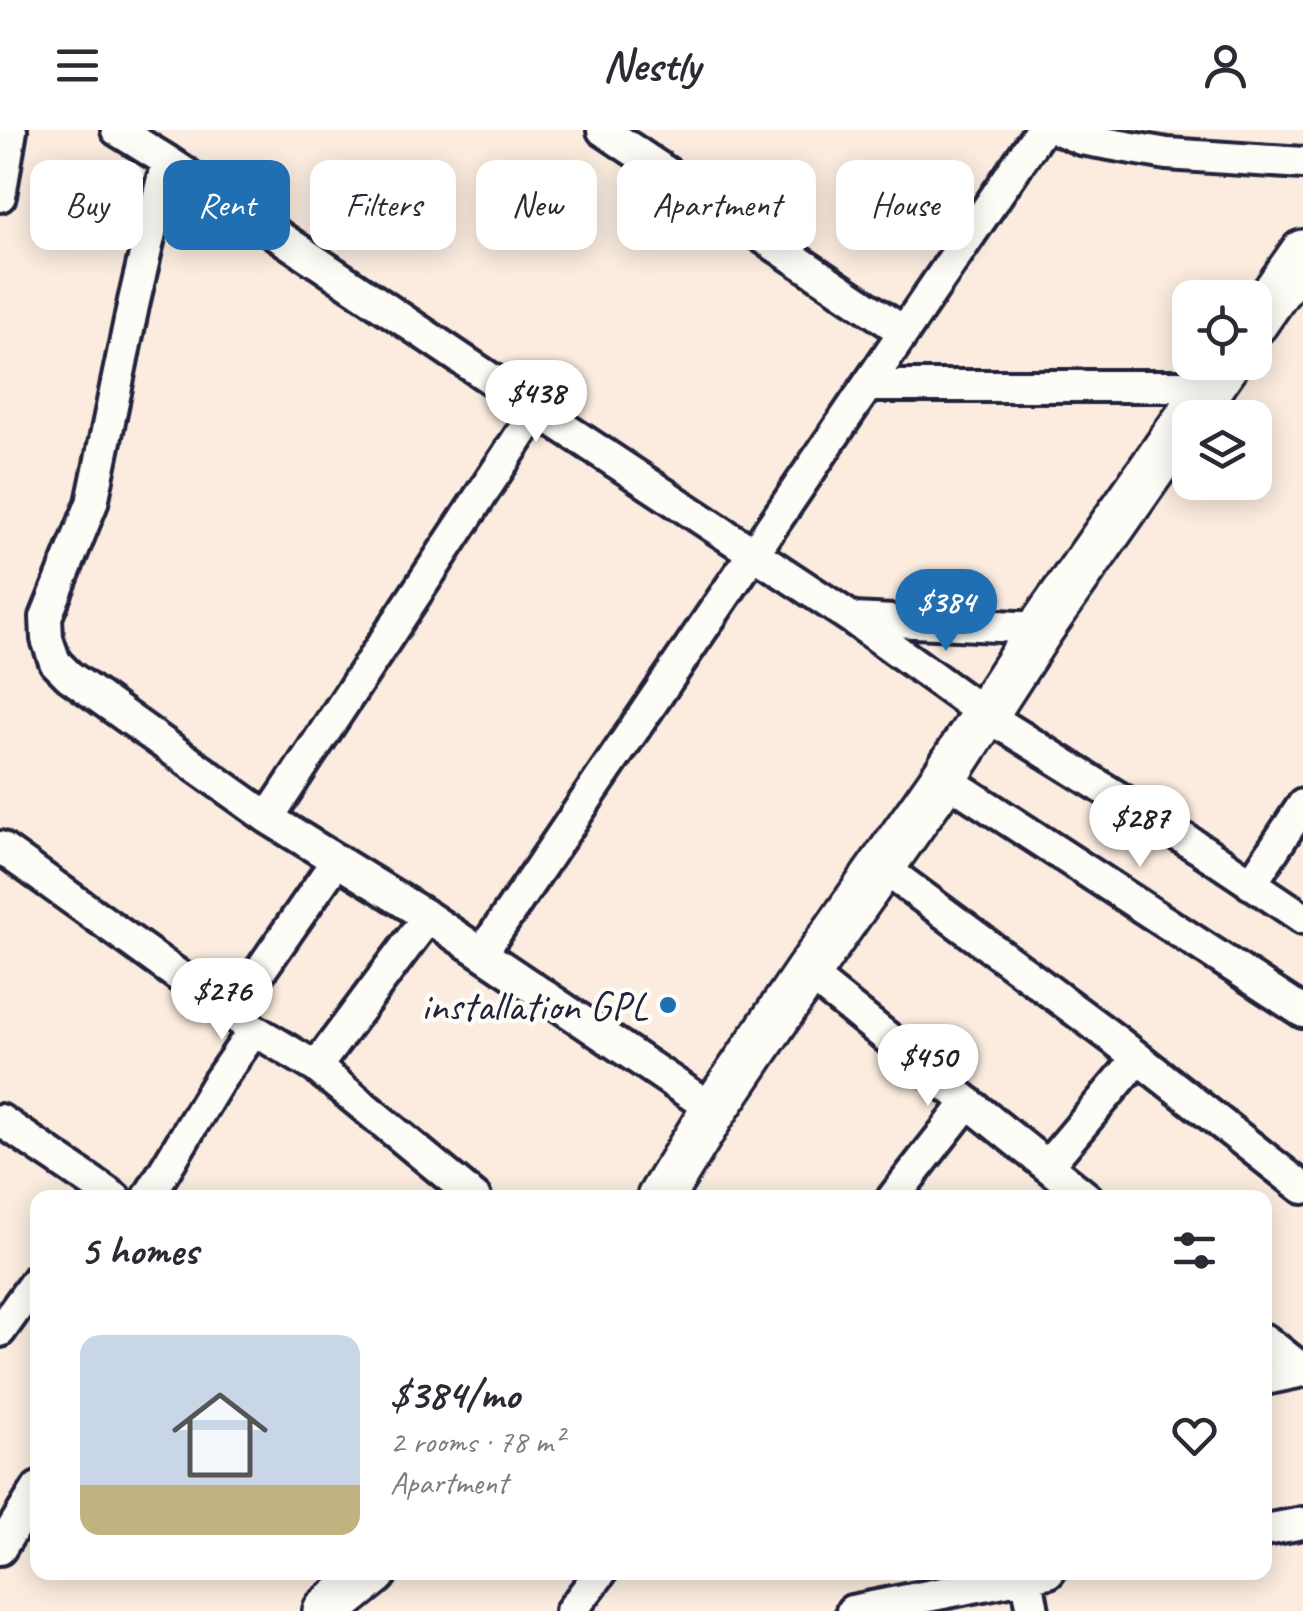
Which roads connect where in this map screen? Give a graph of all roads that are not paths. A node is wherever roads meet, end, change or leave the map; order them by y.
1 (11, 130) edge
2 (117, 130) edge
3 (603, 130) edge
4 (1041, 130) edge
5 (1060, 130) edge
6 (165, 160) edge
7 (1303, 163) edge
8 (163, 178) edge
9 (0, 196) edge
10 (290, 244) edge
11 (1303, 252) edge
12 (1272, 297) edge
13 (904, 332) junction
14 (1172, 376) edge
15 (1215, 380) edge
16 (867, 386) junction
17 (537, 410) junction
18 (755, 553) junction
19 (854, 619) junction
20 (1041, 628) junction
21 (986, 715) junction
22 (944, 778) junction
23 (1303, 805) edge
24 (268, 818) junction
25 (0, 847) edge
26 (337, 860) junction
27 (882, 866) junction
28 (1251, 884) junction
29 (428, 916) junction
30 (1303, 918) edge
31 (482, 953) junction
32 (807, 973) junction
33 (1303, 1012) edge
34 (242, 1021) junction
35 (1138, 1058) junction
36 (316, 1067) junction
37 (968, 1102) junction
38 (714, 1110) junction
39 (0, 1120) edge
40 (1047, 1166) junction
41 (1303, 1188) edge
42 (97, 1190) edge
43 (153, 1190) edge
44 (465, 1190) edge
45 (665, 1190) edge
46 (899, 1190) edge
47 (1077, 1190) edge
48 (30, 1289) edge
49 (0, 1332) edge
50 (1272, 1346) edge
51 (1303, 1371) edge
52 (1272, 1378) edge
53 (30, 1501) edge
54 (1303, 1523) edge
55 (1272, 1529) edge
56 (0, 1549) edge
57 (364, 1580) edge
58 (595, 1580) edge
59 (1004, 1580) edge
60 (1034, 1580) edge
61 (326, 1611) edge
62 (571, 1611) edge
63 (852, 1611) edge
64 (1034, 1611) edge

1 - 9 street
2 - 6 street
3 - 13 street
4 - 13 street
5 - 7 street
8 - 24 street
10 - 17 street
11 - 12 main road
13 - 16 street
14 - 16 street
15 - 20 main road
16 - 18 street
17 - 18 street
17 - 24 street
18 - 19 street
18 - 31 street
19 - 20 street
19 - 21 street
20 - 21 main road
21 - 22 main road
21 - 28 street
22 - 27 main road
22 - 33 street
23 - 28 street
24 - 26 street
25 - 34 street
26 - 29 street
26 - 34 street
27 - 32 main road
27 - 35 street
28 - 30 street
29 - 31 street
29 - 36 street
31 - 38 street
32 - 37 street
32 - 38 main road
34 - 36 street
34 - 43 street
35 - 40 street
35 - 41 street
36 - 44 street
37 - 40 street
37 - 46 street
38 - 45 main road
39 - 42 street
40 - 47 street
48 - 49 street
50 - 51 street
51 - 52 street
53 - 56 street
54 - 55 street
57 - 61 main road
58 - 62 street
59 - 63 street
60 - 64 street

